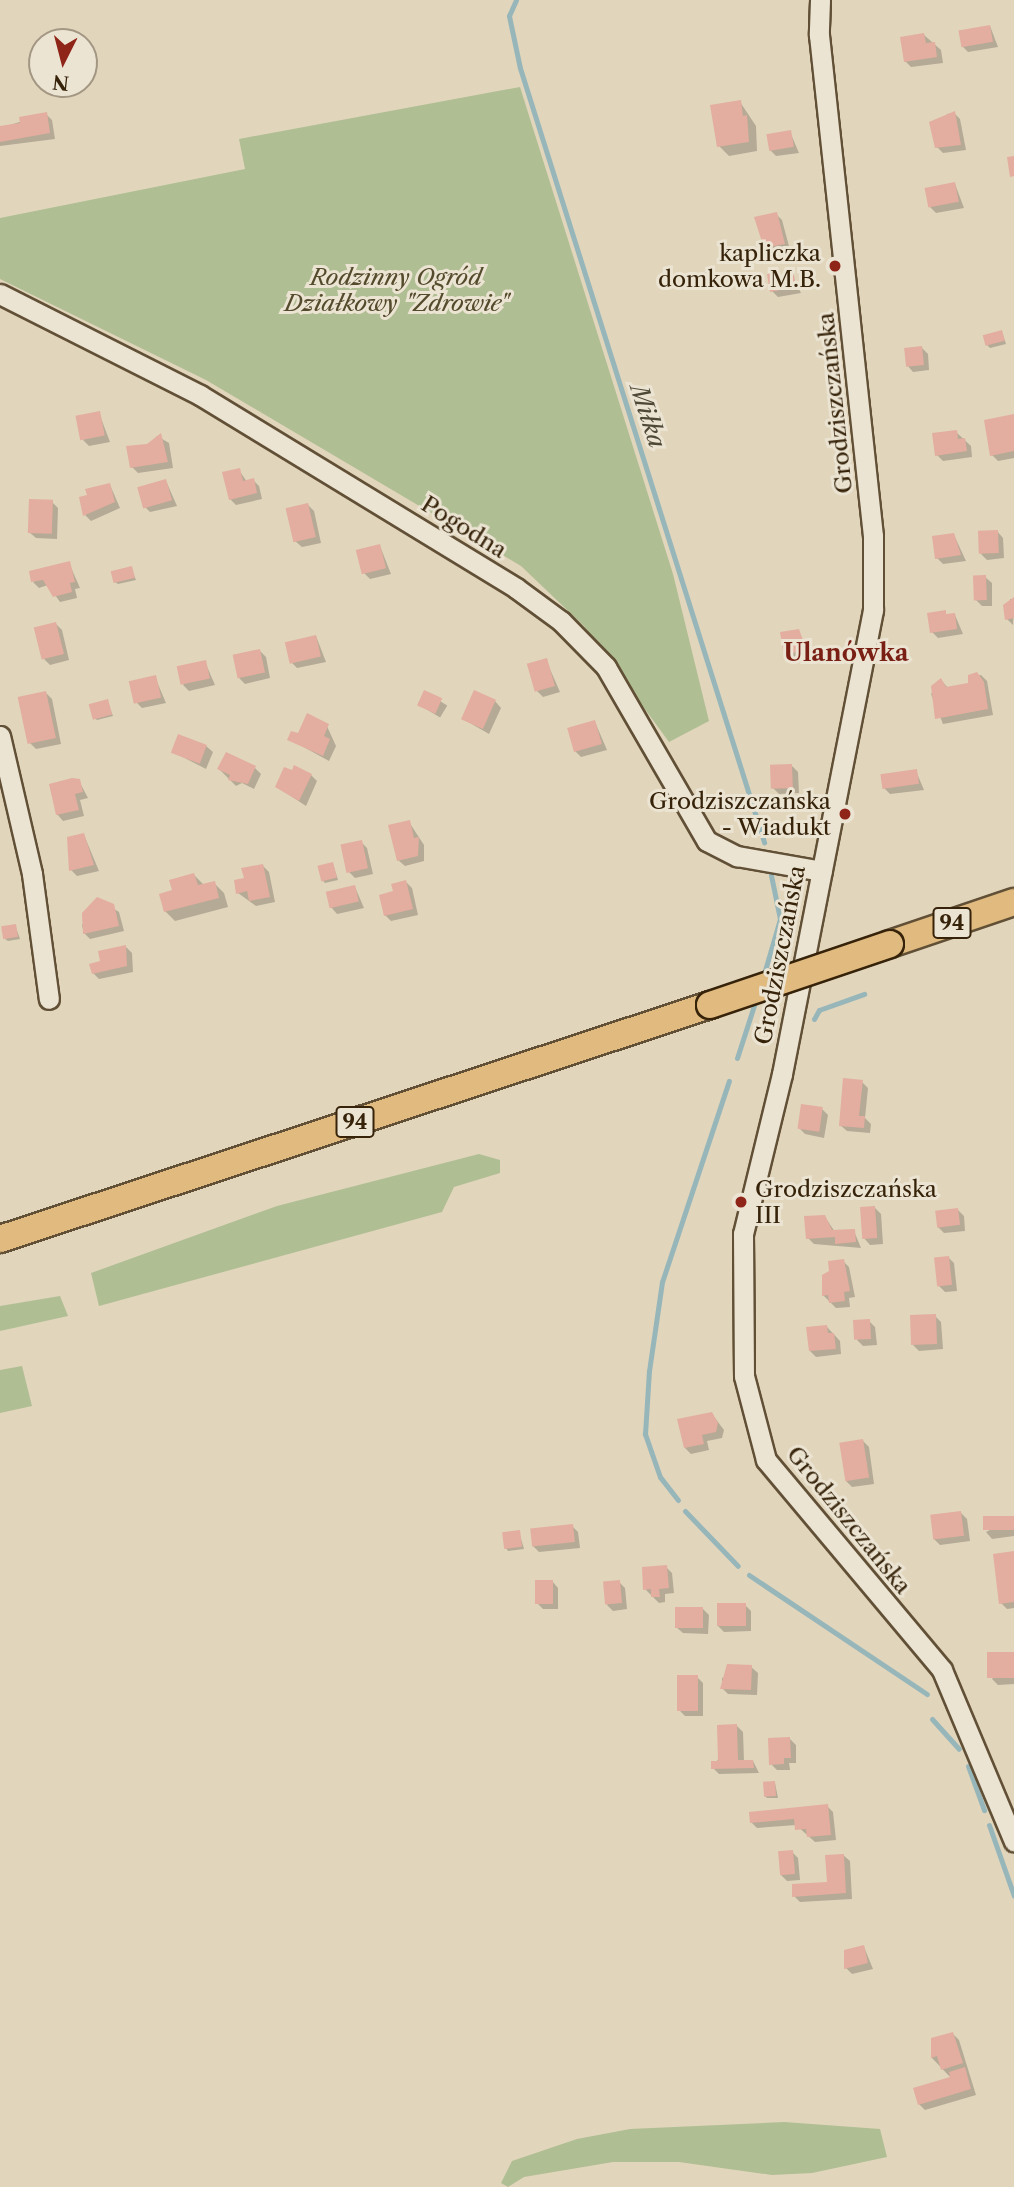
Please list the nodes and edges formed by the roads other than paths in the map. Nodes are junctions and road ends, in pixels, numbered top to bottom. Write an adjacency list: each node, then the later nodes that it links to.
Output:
1 (820, 0): 4 (street, Grodziszczańska)
2 (0, 293): 4 (street, Pogodna)
3 (0, 736): 6 (street)
4 (822, 871): 8 (street, Grodziszczańska)
5 (1014, 902): 7 (main road, 94, bridge)
6 (49, 999)
7 (0, 1239)
8 (1014, 1841)

